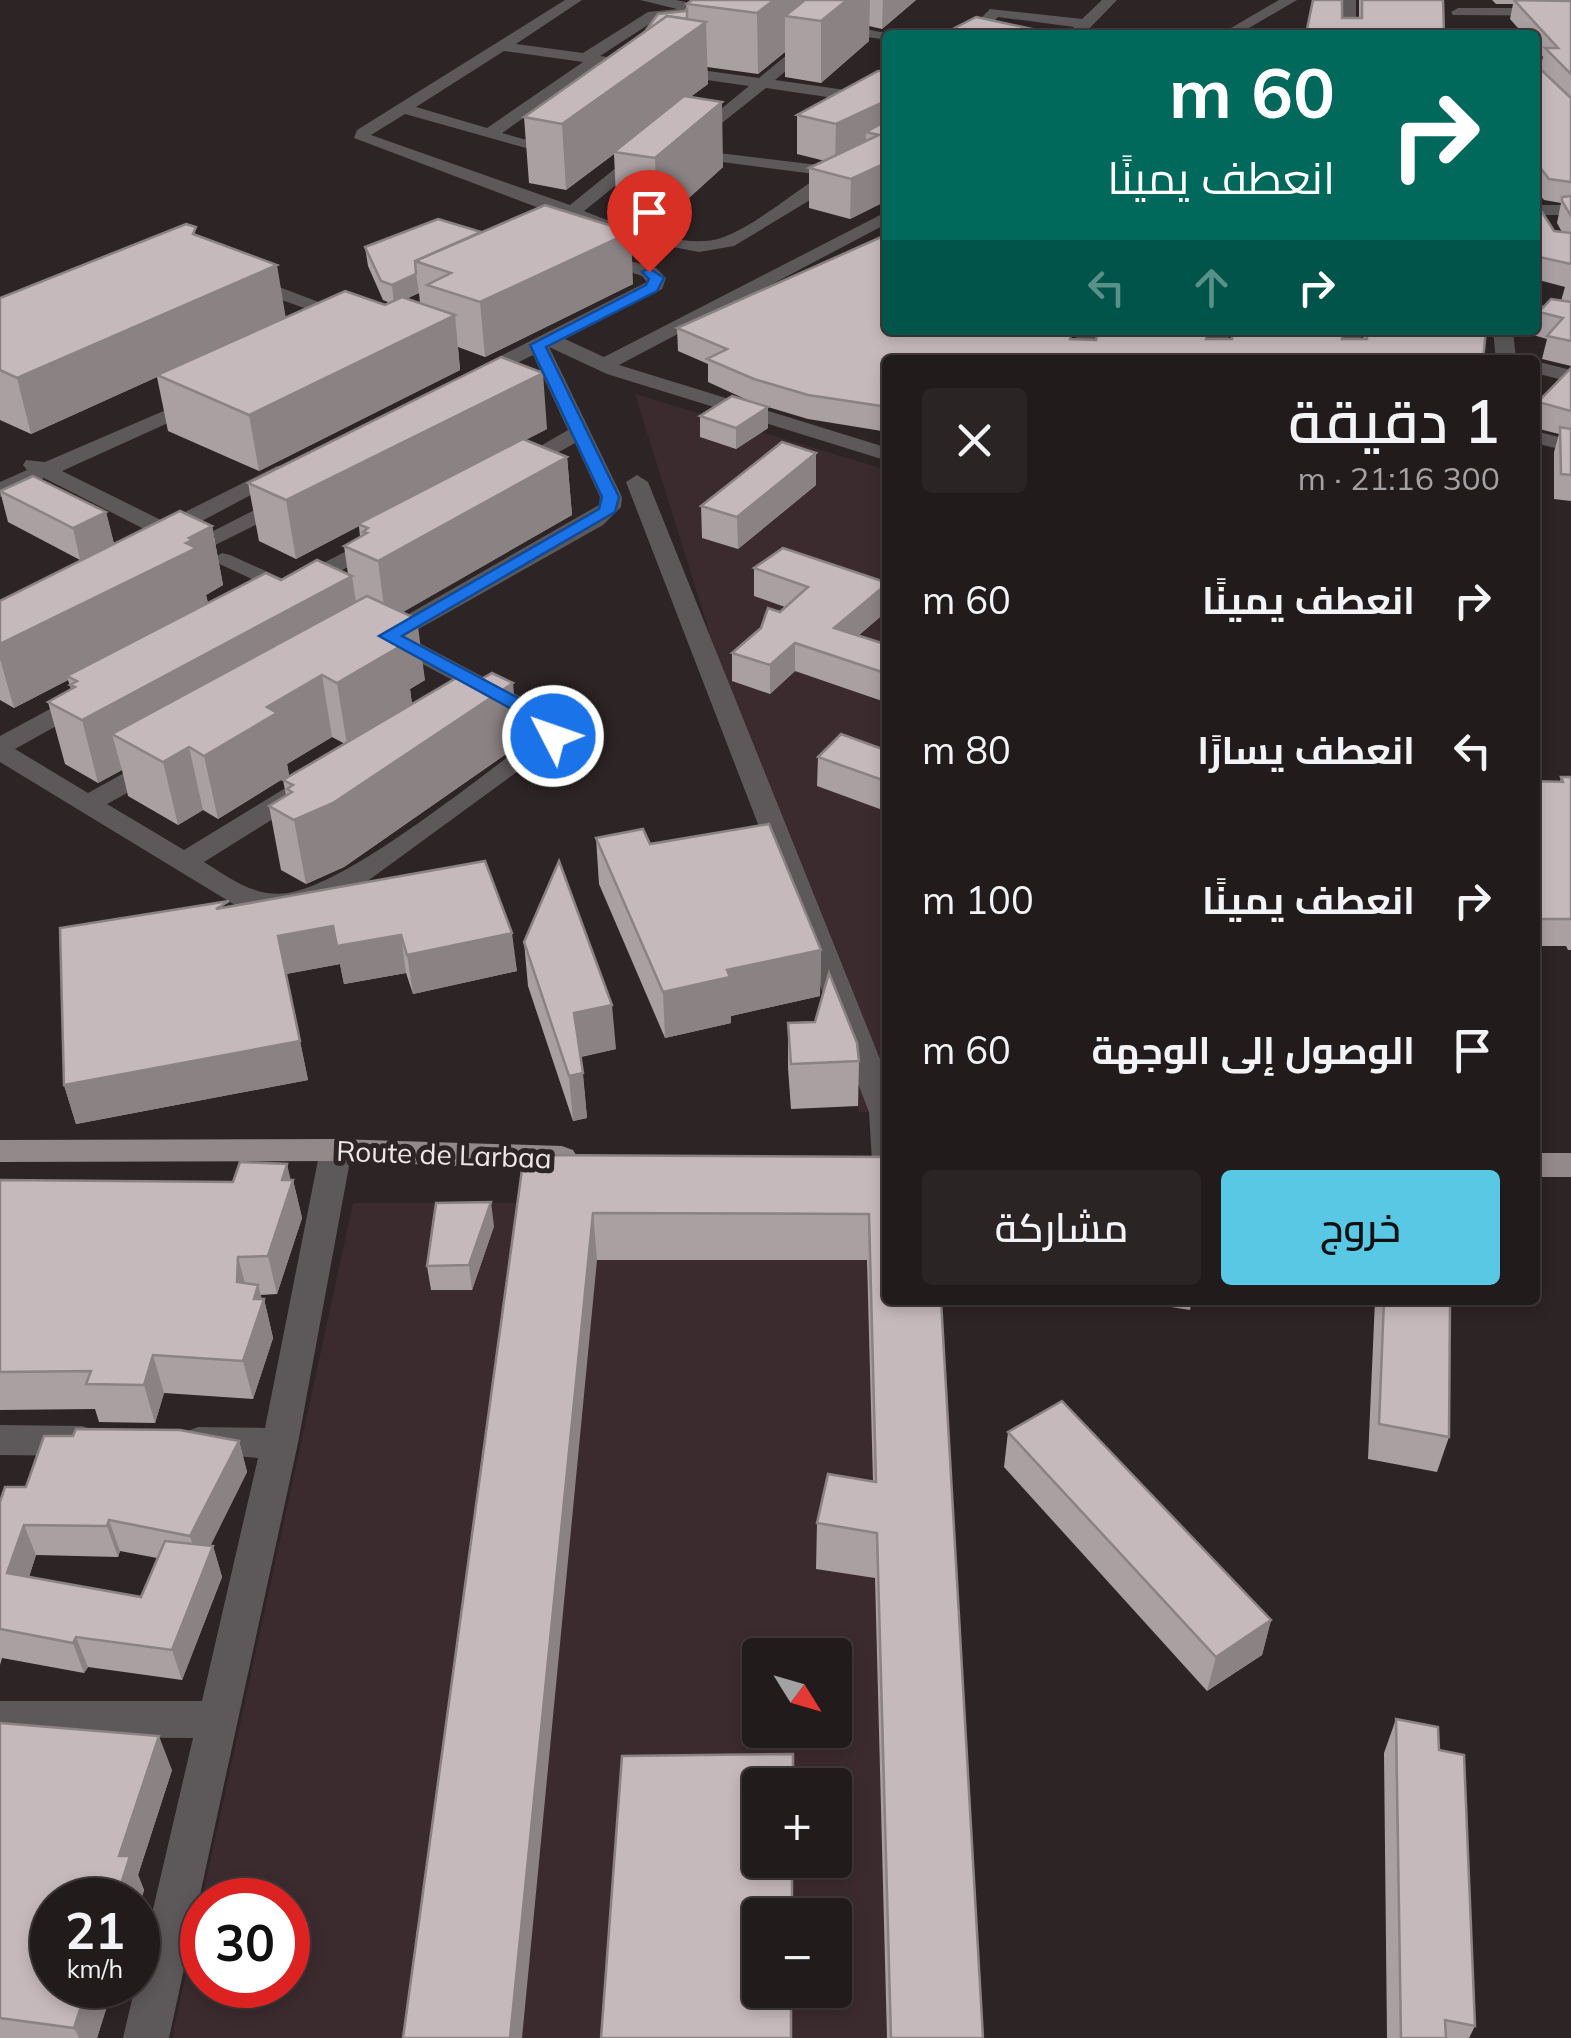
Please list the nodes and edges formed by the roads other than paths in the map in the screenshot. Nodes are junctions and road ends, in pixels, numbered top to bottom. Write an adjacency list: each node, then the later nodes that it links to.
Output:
1 (575, 0): 18 (street)
2 (647, 0): 20 (street)
3 (838, 0): 10 (street)
4 (862, 0): 11 (street)
5 (1110, 0): 14 (street)
6 (1290, 0): 12 (street)
7 (1348, 0): 15 (street)
8 (1468, 7): 9 (street); 16 (street)
9 (1571, 12)
10 (808, 24): 11 (street); 22 (street)
11 (829, 27): 17 (street); 23 (street)
12 (1250, 29)
13 (976, 30): 14 (street)
14 (1080, 30)
15 (1349, 30)
16 (1496, 30)
17 (882, 35)
18 (500, 46): 20 (street); 27 (street)
19 (684, 49): 21 (street)
20 (592, 59): 21 (street); 30 (street)
21 (637, 65): 22 (street); 24 (street)
22 (738, 80): 23 (street); 25 (street)
23 (762, 83): 26 (street); 35 (street)
24 (637, 90)
25 (723, 92)
26 (875, 99): 28 (street)
27 (403, 108): 30 (street); 39 (street)
28 (842, 117)
29 (540, 133): 32 (street)
30 (488, 134): 32 (street)
31 (663, 140): 42 (street)
32 (524, 144): 36 (street)
33 (794, 144): 35 (street)
34 (882, 149): 37 (street)
35 (763, 163): 37 (street)
36 (537, 164)
37 (838, 172): 43 (street)
38 (522, 176): 39 (street)
39 (506, 187): 42 (street)
40 (1540, 210): 41 (street)
41 (1571, 210)
42 (572, 212): 43 (street)
43 (603, 217): 53 (street)
44 (1540, 217): 46 (street)
45 (882, 219): 55 (street)
46 (1550, 234)
47 (216, 271): 49 (street)
48 (1540, 310): 50 (street)
49 (346, 316): 51 (street); 52 (street)
50 (1571, 318)
51 (310, 332)
52 (334, 342)
53 (544, 342): 55 (street); 57 (street); 62 (street)
54 (455, 356): 57 (street)
55 (604, 366): 65 (street)
56 (1540, 368): 58 (street)
57 (490, 369): 60 (street)
58 (1571, 376)
59 (204, 381): 67 (street)
60 (455, 386)
61 (226, 390): 67 (street)
62 (578, 433): 69 (street); 83 (street)
63 (1540, 438): 64 (street)
64 (1571, 446)
65 (882, 453)
66 (302, 462): 74 (street)
67 (36, 465): 68 (street); 71 (street); 74 (street)
68 (0, 473)
69 (493, 479)
70 (636, 482): 93 (street)
71 (0, 490)
72 (301, 494): 75 (street)
73 (408, 525): 79 (street)
74 (166, 530): 75 (street); 76 (street)
75 (195, 546): 78 (street)
76 (132, 547)
77 (222, 560): 79 (street)
78 (160, 564)
79 (289, 590): 80 (street); 81 (street)
80 (322, 605)
81 (255, 608)
82 (355, 621): 83 (street)
83 (388, 636): 84 (street); 85 (street)
84 (355, 655)
85 (476, 683): 87 (street); 92 (street)
86 (102, 691): 89 (street)
87 (444, 703)
88 (188, 748): 91 (street)
89 (2, 753): 91 (street)
90 (330, 772): 92 (street)
91 (88, 804): 92 (street)
92 (184, 862)
93 (882, 1104)
94 (336, 1150): 95 (main road, Route de Larbaa); 96 (main road, Route de Larbaa); 104 (street)
95 (0, 1152)
96 (592, 1159)
97 (1540, 1165): 98 (main road)
98 (1571, 1165)
99 (848, 1168): 100 (main road)
100 (882, 1170)
101 (0, 1440): 102 (street)
102 (120, 1441)
103 (160, 1442): 104 (street)
104 (280, 1443): 106 (street)
105 (0, 1719): 106 (street)
106 (218, 1720): 107 (street)
107 (146, 2038)

